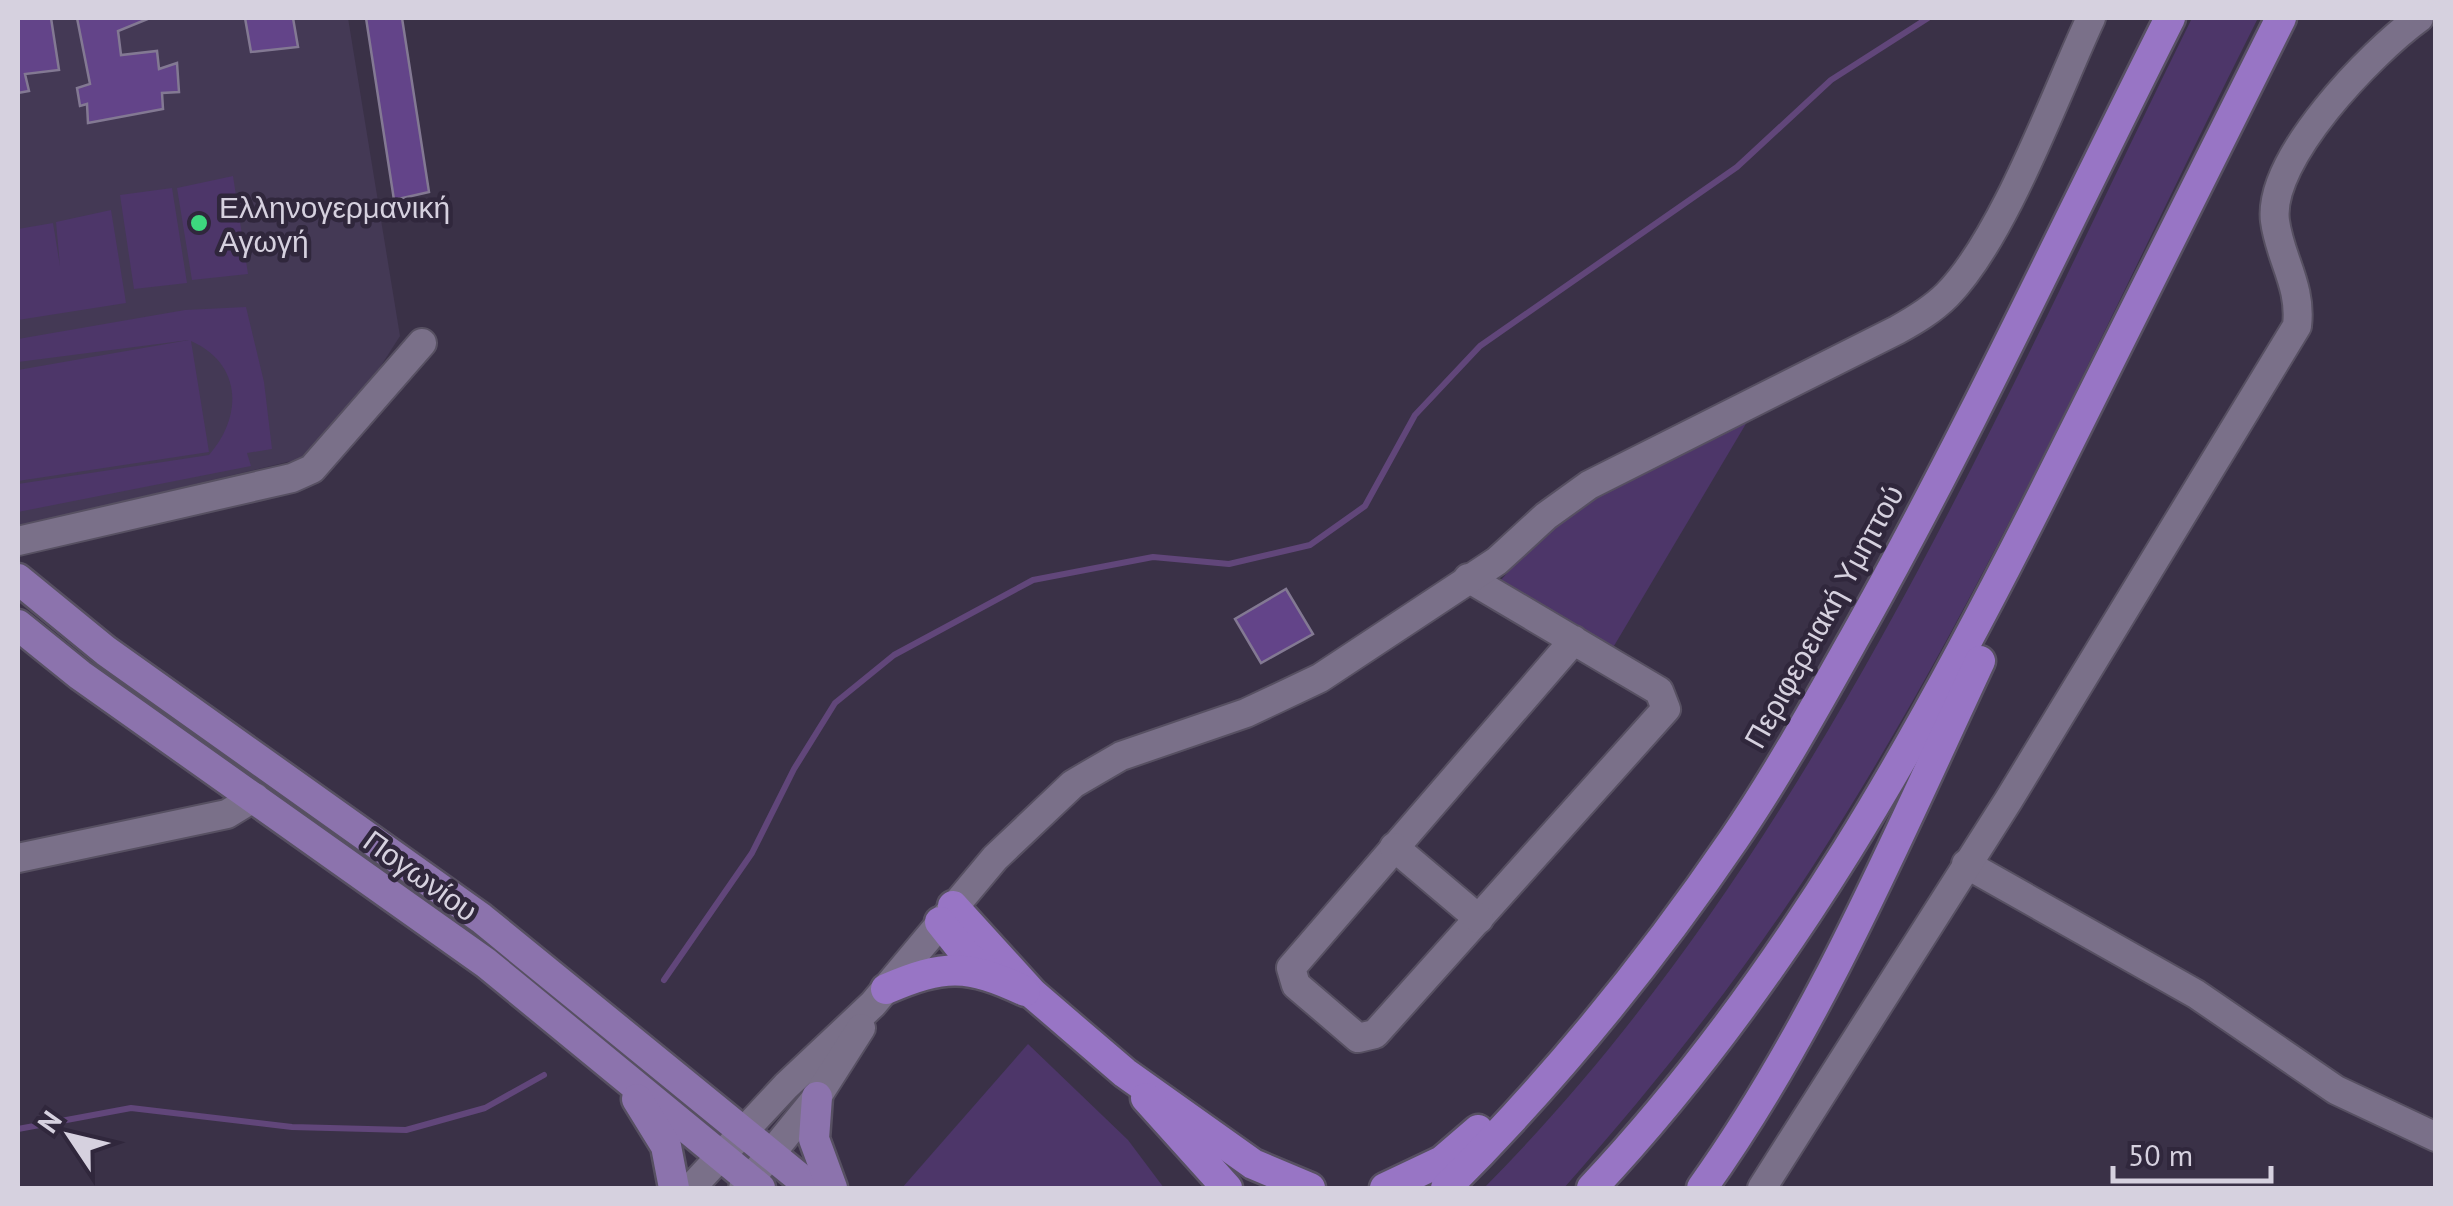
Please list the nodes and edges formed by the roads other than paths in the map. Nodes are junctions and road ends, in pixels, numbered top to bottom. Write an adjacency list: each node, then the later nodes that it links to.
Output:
1 (2091, 18): 8 (street)
2 (2170, 18): 21 (highway, Περιφερειακή Υμηττού)
3 (2282, 18): 6 (highway)
4 (2420, 18): 15 (street)
5 (422, 343): 7 (street)
6 (2067, 447): 38 (highway); 39 (highway)
7 (18, 541)
8 (1468, 578): 11 (street); 16 (street)
9 (18, 579): 25 (main road, Πογωνίου)
10 (18, 625): 12 (main road, Πογωνίου)
11 (1574, 640): 13 (street); 17 (street)
12 (255, 797): 14 (street); 22 (main road, Πογωνίου)
13 (1394, 848): 17 (street); 17 (street)
14 (18, 858)
15 (1966, 864): 26 (street); 40 (street)
16 (946, 914): 18 (highway); 19 (highway); 20 (street)
17 (1479, 918)
18 (1001, 980): 19 (highway); 20 (highway)
19 (1033, 994): 23 (highway)
20 (879, 996): 24 (street); 25 (street)
21 (1571, 1055): 36 (highway); 37 (highway, Περιφερειακή Υμηττού)
22 (608, 1062): 28 (main road, Πογωνίου); 30 (main road)
23 (1125, 1074): 34 (highway); 35 (highway)
24 (817, 1097): 27 (street); 33 (main road)
25 (744, 1130): 27 (main road, Πογωνίου); 28 (street)
26 (2436, 1136)
27 (772, 1156): 29 (street); 32 (main road, Πογωνίου)
28 (721, 1157): 29 (main road, Πογωνίου); 31 (street)
29 (751, 1186)
30 (674, 1188)
31 (691, 1188)
32 (812, 1188)
33 (832, 1188)
34 (1228, 1188)
35 (1310, 1188)
36 (1384, 1188)
37 (1446, 1188)
38 (1592, 1188)
39 (1702, 1188)
40 (1762, 1188)

